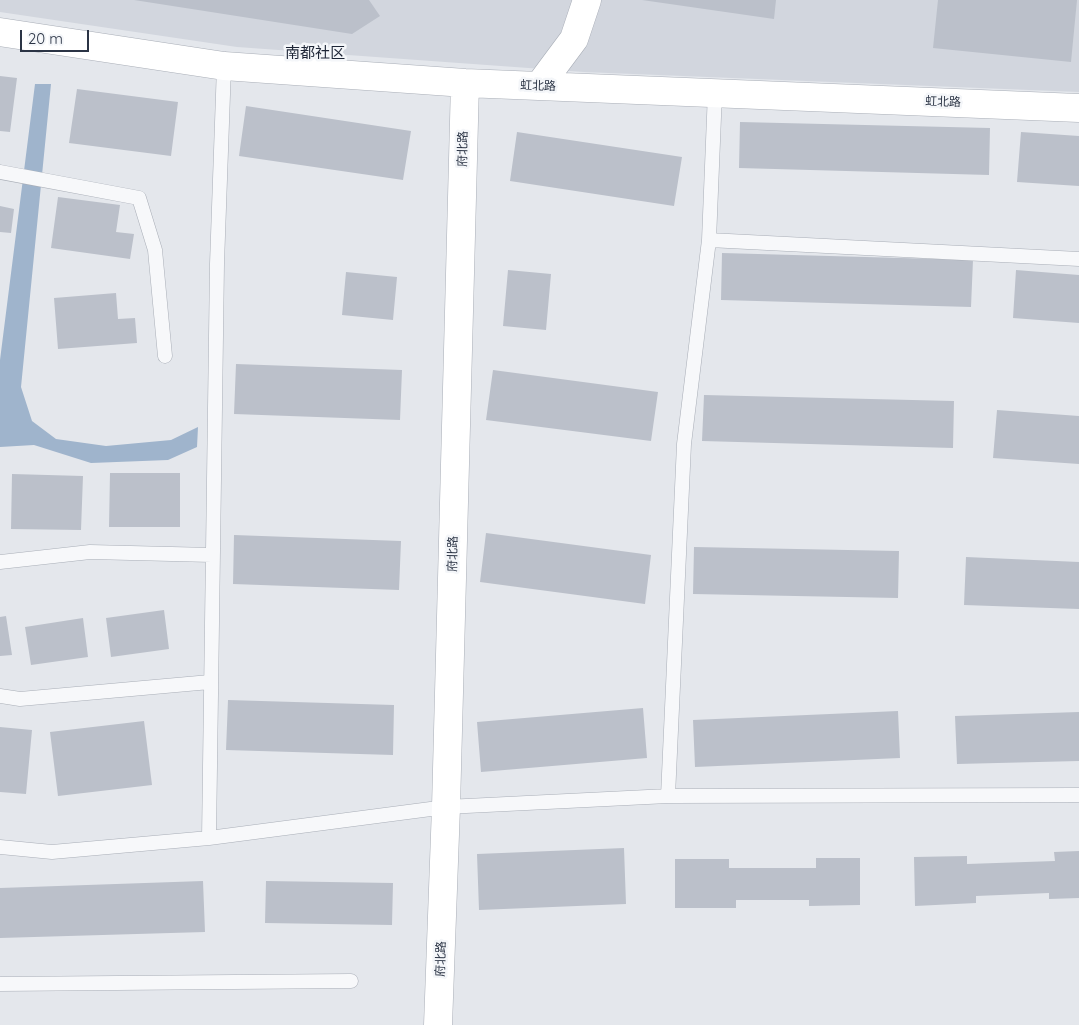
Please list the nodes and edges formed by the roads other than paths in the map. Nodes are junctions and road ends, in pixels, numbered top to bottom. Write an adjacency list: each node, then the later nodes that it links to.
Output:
1 (587, 0): 5 (street)
2 (0, 32): 3 (street, 虹北路)
3 (224, 66): 4 (street, 虹北路); 12 (lane)
4 (465, 83): 5 (street, 虹北路); 18 (street, 府北路)
5 (539, 86): 6 (street, 虹北路)
6 (715, 92): 7 (street, 虹北路); 9 (lane)
7 (1079, 108)
8 (6, 173): 11 (lane)
9 (709, 240): 10 (lane); 17 (lane)
10 (1079, 259)
11 (164, 356)
12 (212, 555): 13 (lane); 14 (lane)
13 (0, 562)
14 (210, 682): 15 (lane); 19 (lane)
15 (0, 696)
16 (1079, 795): 17 (lane)
17 (668, 796): 18 (lane)
18 (446, 807): 19 (lane); 23 (street, 府北路)
19 (209, 838): 20 (lane)
20 (0, 847)
21 (351, 980): 22 (lane)
22 (0, 984)
23 (438, 1025)

